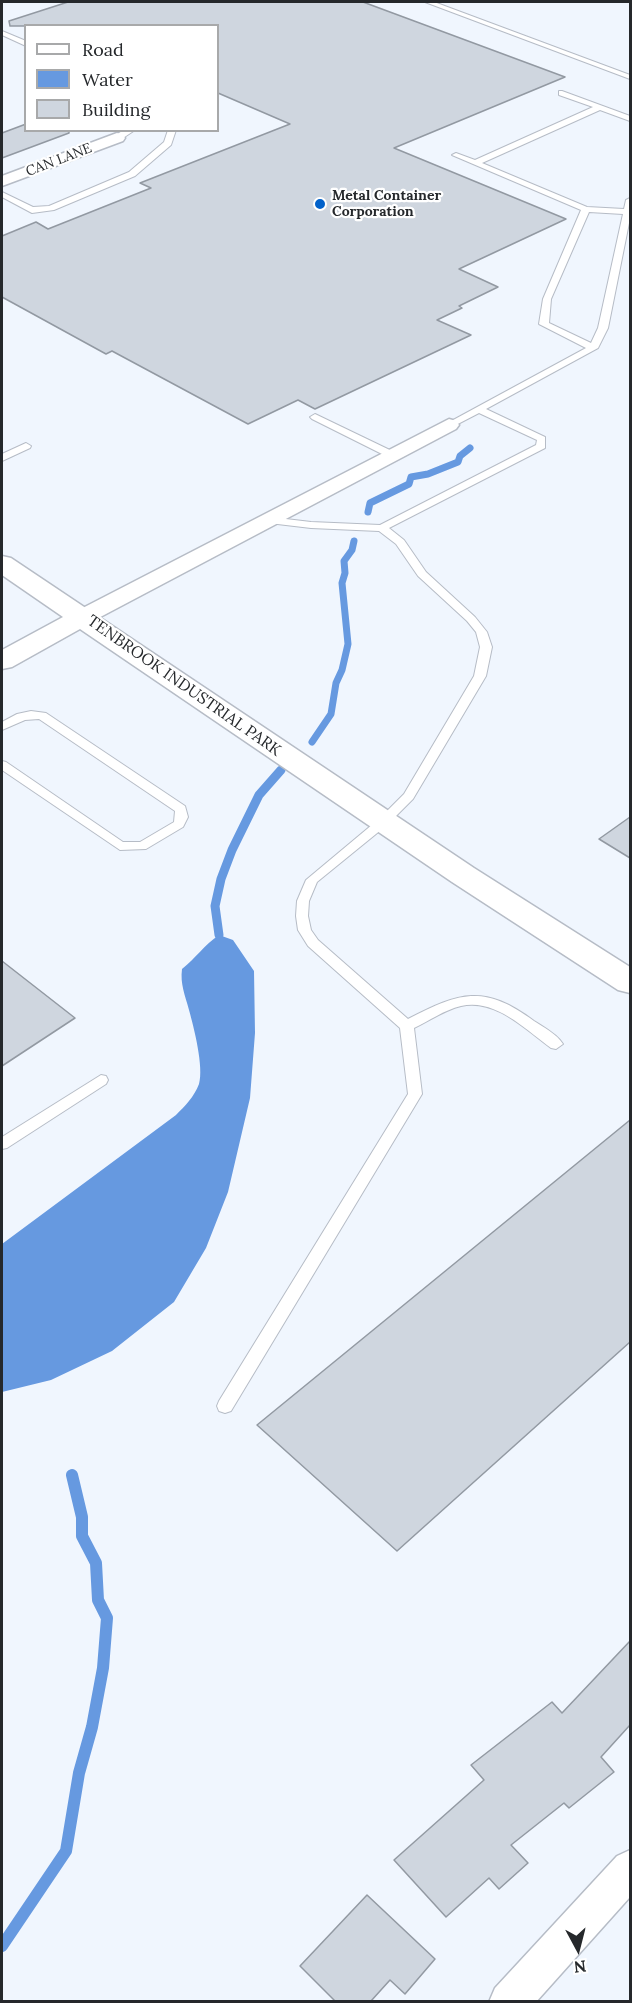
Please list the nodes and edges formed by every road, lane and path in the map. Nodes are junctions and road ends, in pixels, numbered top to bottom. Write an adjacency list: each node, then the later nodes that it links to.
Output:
1 (429, 2): 4 (lane)
2 (2, 33): 3 (lane)
3 (24, 43)
4 (630, 77)
5 (562, 93): 6 (lane)
6 (600, 107): 7 (lane); 11 (lane)
7 (630, 118)
8 (171, 132): 13 (lane)
9 (124, 134): 12 (street, CAN LANE)
10 (456, 155): 11 (lane)
11 (475, 163): 15 (lane)
12 (2, 181)
13 (2, 194)
14 (630, 200): 16 (lane)
15 (586, 209): 16 (lane); 17 (lane)
16 (628, 212): 17 (lane)
17 (593, 348): 18 (lane)
18 (480, 410): 20 (lane); 25 (lane)
19 (315, 417): 22 (lane)
20 (449, 425): 22 (street, TENBROOK INDUSTRIAL PARK)
21 (26, 446): 23 (lane)
22 (392, 455): 24 (street, TENBROOK INDUSTRIAL PARK)
23 (2, 458)
24 (268, 519): 25 (lane); 27 (street, TENBROOK INDUSTRIAL PARK)
25 (382, 528): 31 (lane)
26 (2, 564): 27 (street)
27 (81, 618): 28 (street); 31 (street, TENBROOK INDUSTRIAL PARK)
28 (2, 661)
29 (2, 727): 30 (lane)
30 (2, 765)
31 (383, 822): 32 (street, TENBROOK INDUSTRIAL PARK); 33 (lane)
32 (630, 982)
33 (407, 1026): 34 (lane); 37 (lane)
34 (556, 1044)
35 (100, 1080): 36 (lane)
36 (2, 1144)
37 (225, 1406)
38 (630, 1869): 39 (street)
39 (509, 2001)

